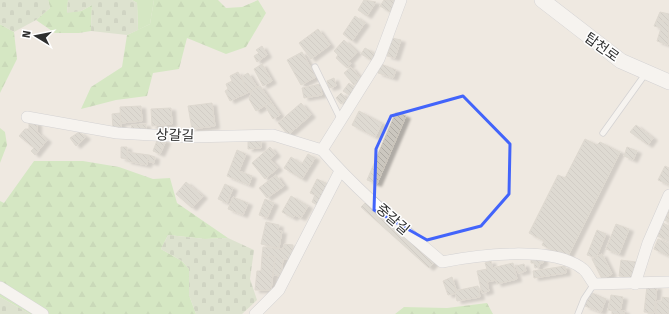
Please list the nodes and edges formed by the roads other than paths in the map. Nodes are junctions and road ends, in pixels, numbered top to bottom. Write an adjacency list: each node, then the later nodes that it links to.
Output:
1 (401, 0): 7 (street)
2 (542, 0): 4 (main road, 탑천로)
3 (315, 67): 7 (lane)
4 (646, 73): 5 (main road, 탑천로); 8 (lane)
5 (669, 82)
6 (27, 117): 9 (street, 상갈길)
7 (340, 118): 9 (street)
8 (603, 133)
9 (322, 150): 10 (street, 중갈길)
10 (340, 171): 13 (street, 중갈길); 17 (street)
11 (669, 195): 14 (street)
12 (669, 282): 14 (street)
13 (594, 284): 14 (street); 18 (lane)
14 (635, 284)
15 (0, 287): 16 (street)
16 (42, 314)
17 (255, 314)
18 (578, 314)

